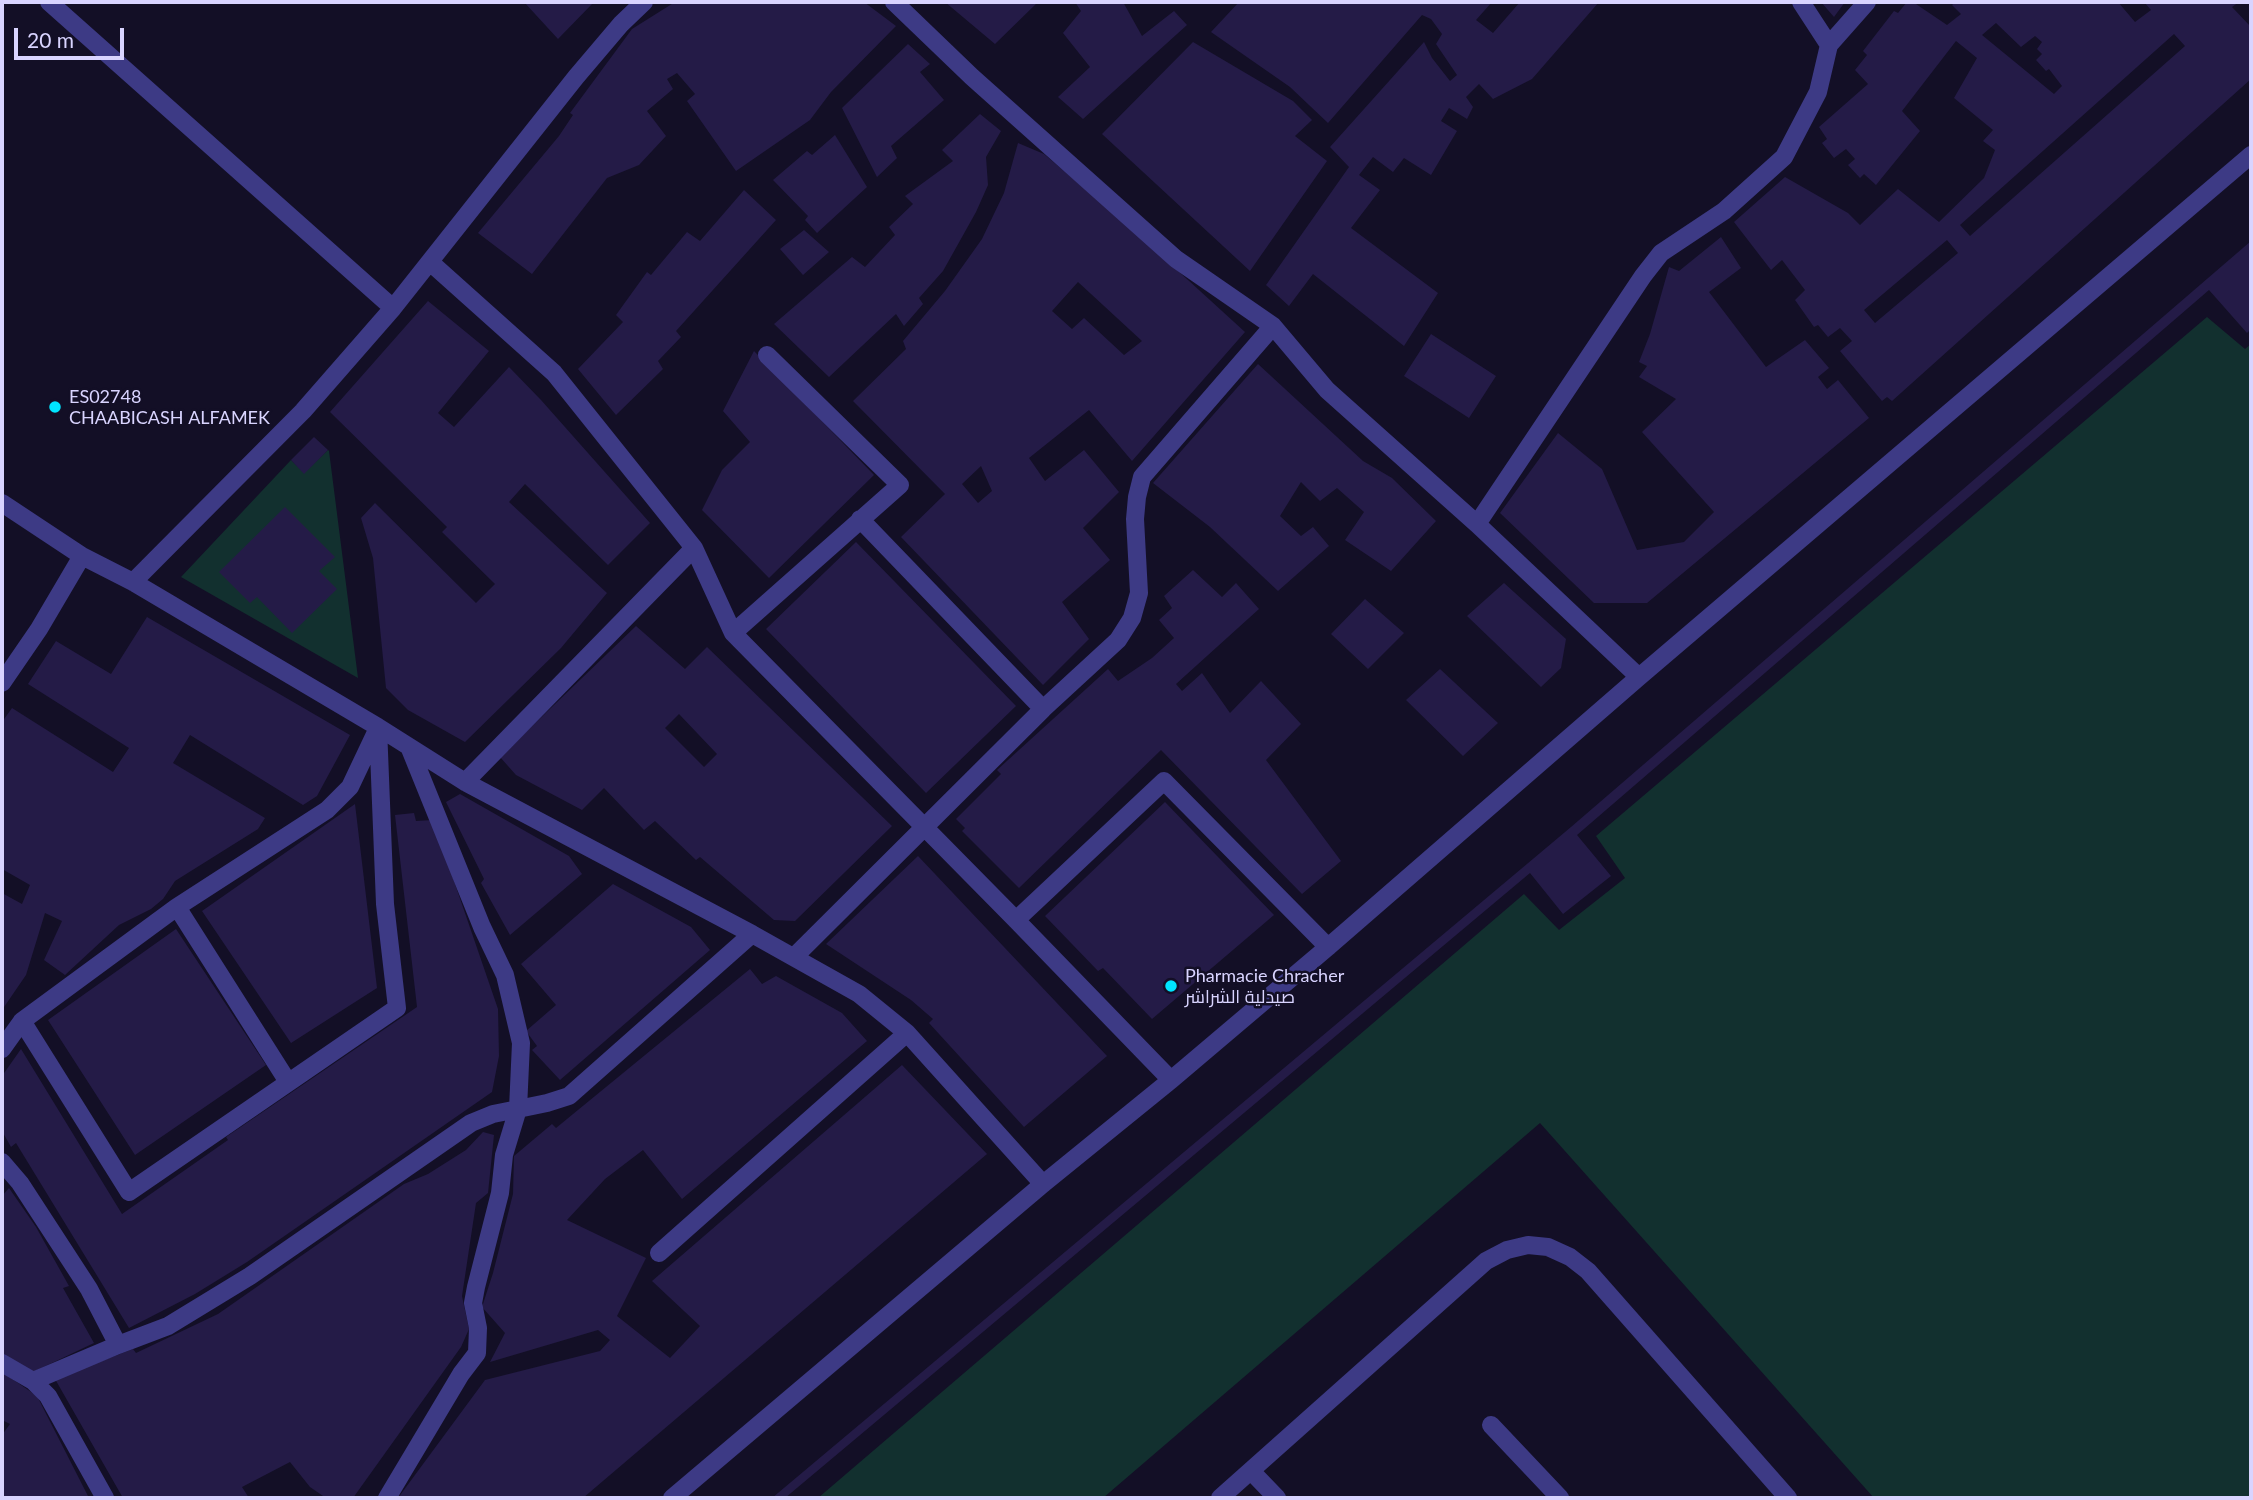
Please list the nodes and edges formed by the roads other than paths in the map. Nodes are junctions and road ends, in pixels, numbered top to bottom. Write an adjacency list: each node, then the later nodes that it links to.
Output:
1 (49, 2): 9 (street)
2 (645, 2): 8 (street)
3 (894, 2): 10 (street)
4 (1801, 2): 6 (street)
5 (1867, 2): 6 (street)
6 (1829, 45): 14 (street)
7 (2251, 155): 19 (street)
8 (430, 262): 9 (street); 15 (street)
9 (393, 307): 17 (street)
10 (1273, 327): 14 (street); 21 (street)
11 (767, 355): 13 (street)
12 (2, 503): 16 (street)
13 (860, 519): 18 (street); 21 (street)
14 (1477, 523): 19 (street)
15 (694, 548): 18 (street); 24 (street)
16 (82, 556): 17 (street); 20 (street)
17 (133, 582): 22 (street)
18 (733, 634): 25 (street)
19 (1639, 677): 29 (street)
20 (2, 684)
21 (1043, 709): 25 (street)
22 (379, 727): 23 (street); 26 (street); 35 (street)
23 (410, 749): 24 (street); 36 (street)
24 (465, 782): 28 (street)
25 (925, 828): 27 (street); 30 (street)
26 (177, 907): 31 (street); 35 (street)
27 (1016, 920): 29 (street); 34 (street)
28 (752, 934): 30 (street); 36 (street)
29 (1328, 947): 34 (street)
30 (794, 957): 32 (street)
31 (22, 1021): 33 (street); 35 (street)
32 (907, 1033): 38 (street); 39 (street)
33 (2, 1049)
34 (1171, 1080): 38 (street)
35 (288, 1082)
36 (518, 1109): 40 (street); 46 (street)
37 (2, 1162): 40 (street)
38 (1043, 1184): 47 (street)
39 (659, 1253)
40 (118, 1345): 42 (street)
41 (2, 1363): 42 (street)
42 (33, 1381): 45 (street)
43 (1491, 1426): 50 (street)
44 (1251, 1471): 48 (street); 49 (street); 51 (street)
45 (105, 1498)
46 (387, 1498)
47 (672, 1498)
48 (1220, 1498)
49 (1277, 1498)
50 (1560, 1498)
51 (1788, 1498)

